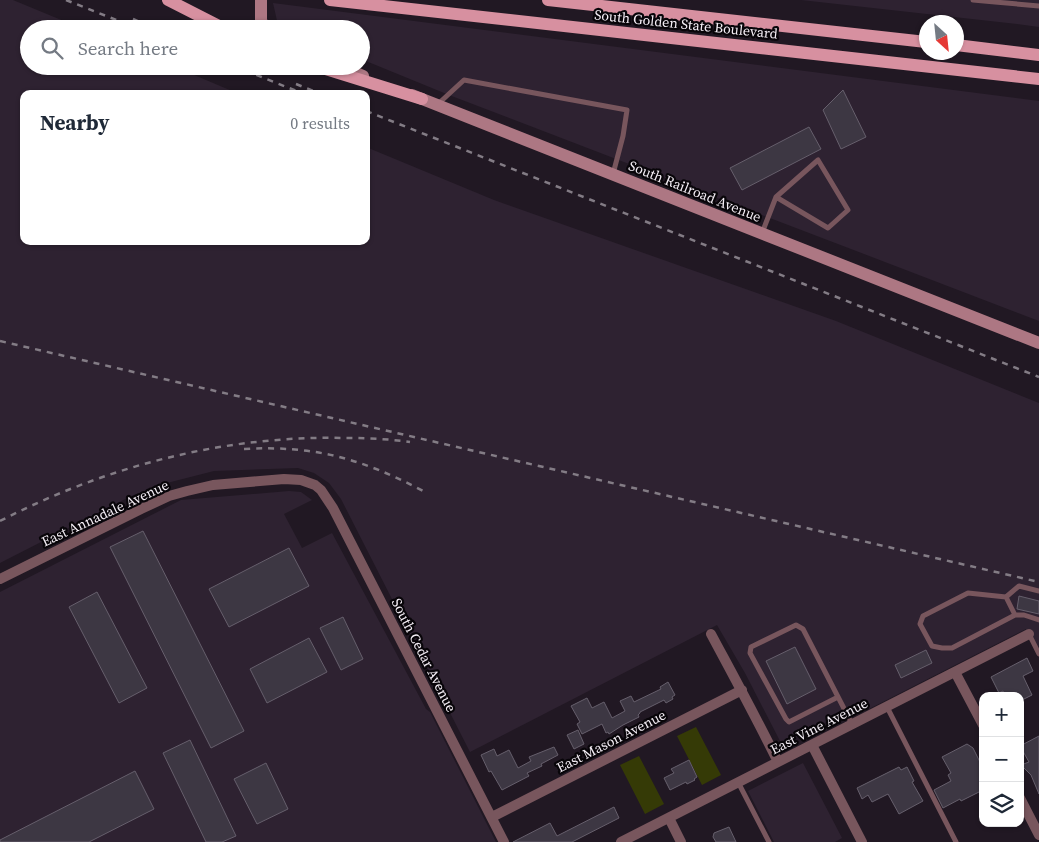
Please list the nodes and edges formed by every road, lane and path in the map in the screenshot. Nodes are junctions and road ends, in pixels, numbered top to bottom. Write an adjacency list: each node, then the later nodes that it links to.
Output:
1 (168, 0): 8 (main road)
2 (261, 0): 9 (street)
3 (330, 0): 15 (main road, South Golden State Boulevard)
4 (548, 0): 10 (main road, South Golden State Boulevard)
5 (973, 0): 6 (lane)
6 (996, 1): 7 (lane)
7 (1039, 6)
8 (207, 20)
9 (261, 20)
10 (919, 41)
11 (964, 46): 12 (main road)
12 (1039, 55)
13 (345, 75): 16 (main road)
14 (362, 75): 16 (street, South Railroad Avenue)
15 (1039, 79)
16 (422, 99): 17 (street, South Railroad Avenue)
17 (437, 105): 18 (street, South Railroad Avenue); 18 (lane)
18 (612, 174): 20 (street, South Railroad Avenue)
19 (776, 197): 19 (lane); 20 (lane)
20 (762, 234): 21 (street, South Railroad Avenue)
21 (1039, 343)
22 (315, 485): 23 (street, East Annadale Avenue); 41 (street, South Cedar Avenue)
23 (0, 579)
24 (1039, 591): 25 (lane)
25 (1006, 597): 26 (lane); 26 (lane)
26 (1015, 615): 27 (lane)
27 (1039, 620)
28 (711, 634): 32 (street)
29 (1029, 634): 30 (lane); 31 (street, East Vine Avenue)
30 (1039, 654)
31 (955, 672): 34 (street, East Vine Avenue); 35 (street)
32 (742, 690): 38 (street); 41 (street, East Mason Avenue)
33 (838, 697): 33 (lane); 36 (lane)
34 (887, 706): 36 (street, East Vine Avenue); 49 (lane)
35 (979, 717)
36 (852, 724): 37 (street, East Vine Avenue)
37 (812, 745): 38 (street, East Vine Avenue); 48 (street)
38 (778, 762): 39 (street, East Vine Avenue)
39 (738, 782): 42 (street, East Vine Avenue); 47 (lane)
40 (1024, 806): 43 (street)
41 (492, 818): 44 (street, South Cedar Avenue)
42 (669, 818): 45 (street, East Vine Avenue); 46 (street)
43 (1039, 835)
44 (504, 842)
45 (621, 842)
46 (682, 842)
47 (769, 842)
48 (862, 842)
49 (956, 842)

